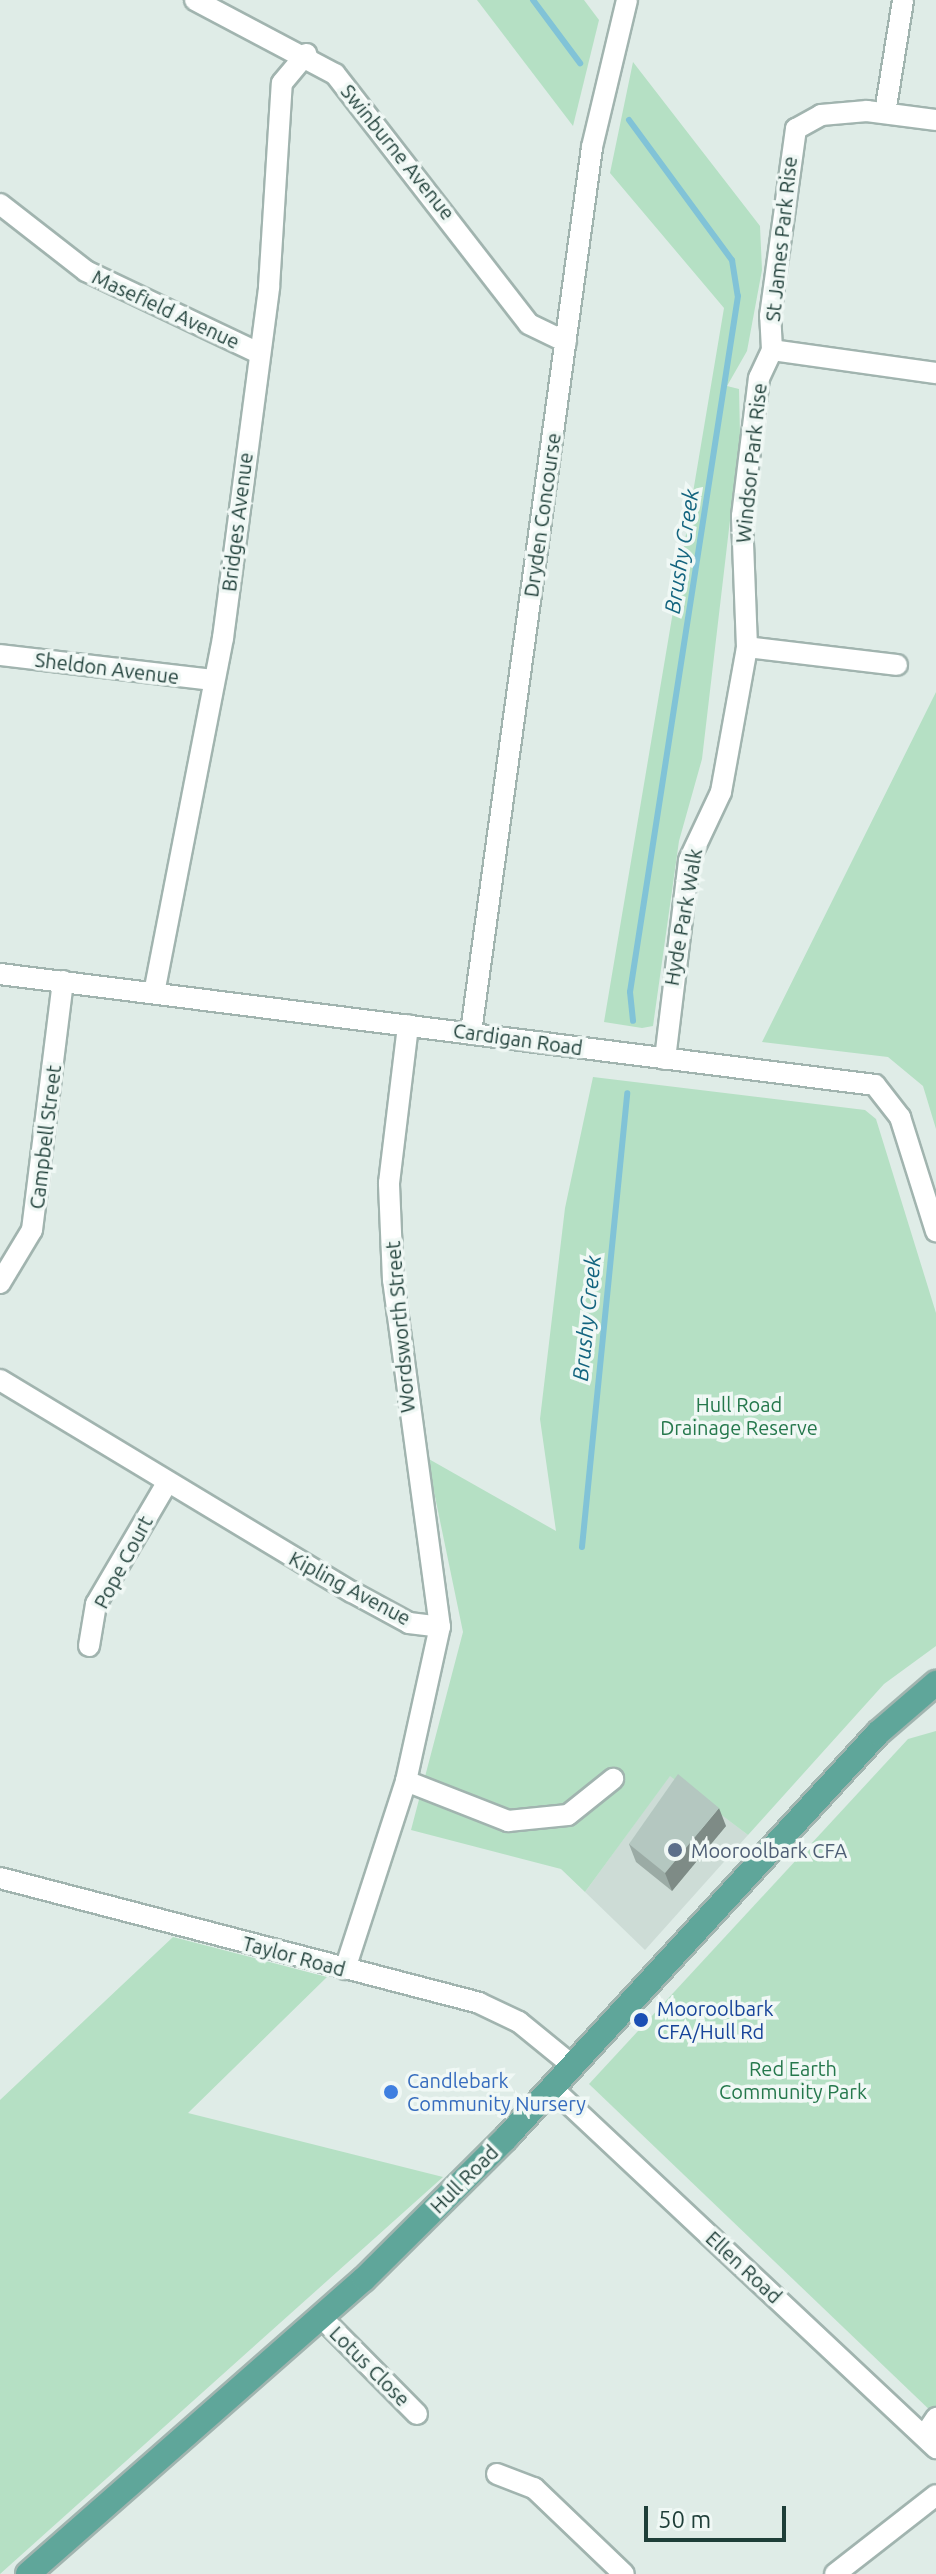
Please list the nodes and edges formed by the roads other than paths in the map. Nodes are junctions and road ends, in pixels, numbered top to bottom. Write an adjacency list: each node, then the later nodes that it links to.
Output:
1 (195, 0): 4 (street, Swinburne Avenue)
2 (627, 0): 8 (street, Dryden Concourse)
3 (903, 0): 5 (street)
4 (306, 54): 8 (street, Swinburne Avenue); 10 (street, Bridges Avenue)
5 (885, 113): 6 (street, St James Park Rise); 9 (street, St James Park Rise)
6 (936, 120)
7 (0, 204): 10 (street, Masefield Avenue)
8 (566, 342): 20 (street, Dryden Concourse)
9 (772, 350): 11 (street); 12 (street, Windsor Park Rise)
10 (259, 353): 15 (street, Bridges Avenue)
11 (936, 373)
12 (747, 647): 14 (street); 21 (street, Hyde Park Walk)
13 (0, 655): 15 (street, Sheldon Avenue)
14 (897, 665)
15 (214, 680): 18 (street, Bridges Avenue)
16 (0, 974): 17 (street, Cardigan Road)
17 (63, 981): 18 (street, Cardigan Road); 23 (street, Campbell Street)
18 (154, 993): 19 (street, Cardigan Road)
19 (408, 1025): 20 (street, Cardigan Road); 26 (street, Wordsworth Street)
20 (471, 1032): 21 (street, Cardigan Road)
21 (665, 1059): 22 (street, Cardigan Road)
22 (936, 1231)
23 (0, 1283)
24 (0, 1380): 25 (street, Kipling Avenue)
25 (167, 1483): 26 (street, Kipling Avenue); 27 (street, Pope Court)
26 (440, 1627): 30 (street)
27 (89, 1646)
28 (936, 1683): 33 (main road, Hull Road)
29 (613, 1779): 30 (street)
30 (406, 1781): 32 (street)
31 (0, 1878): 32 (street, Taylor Road)
32 (345, 1969): 33 (street, Taylor Road)
33 (572, 2065): 34 (main road, Hull Road)
34 (551, 2087): 35 (main road, Hull Road); 38 (street, Ellen Road)
35 (322, 2318): 36 (street, Lotus Close); 41 (main road, Hull Road)
36 (417, 2414)
37 (936, 2418): 38 (street)
38 (930, 2442)
39 (497, 2474): 42 (street)
40 (936, 2495): 43 (street)
41 (28, 2574)
42 (624, 2574)
43 (835, 2574)

